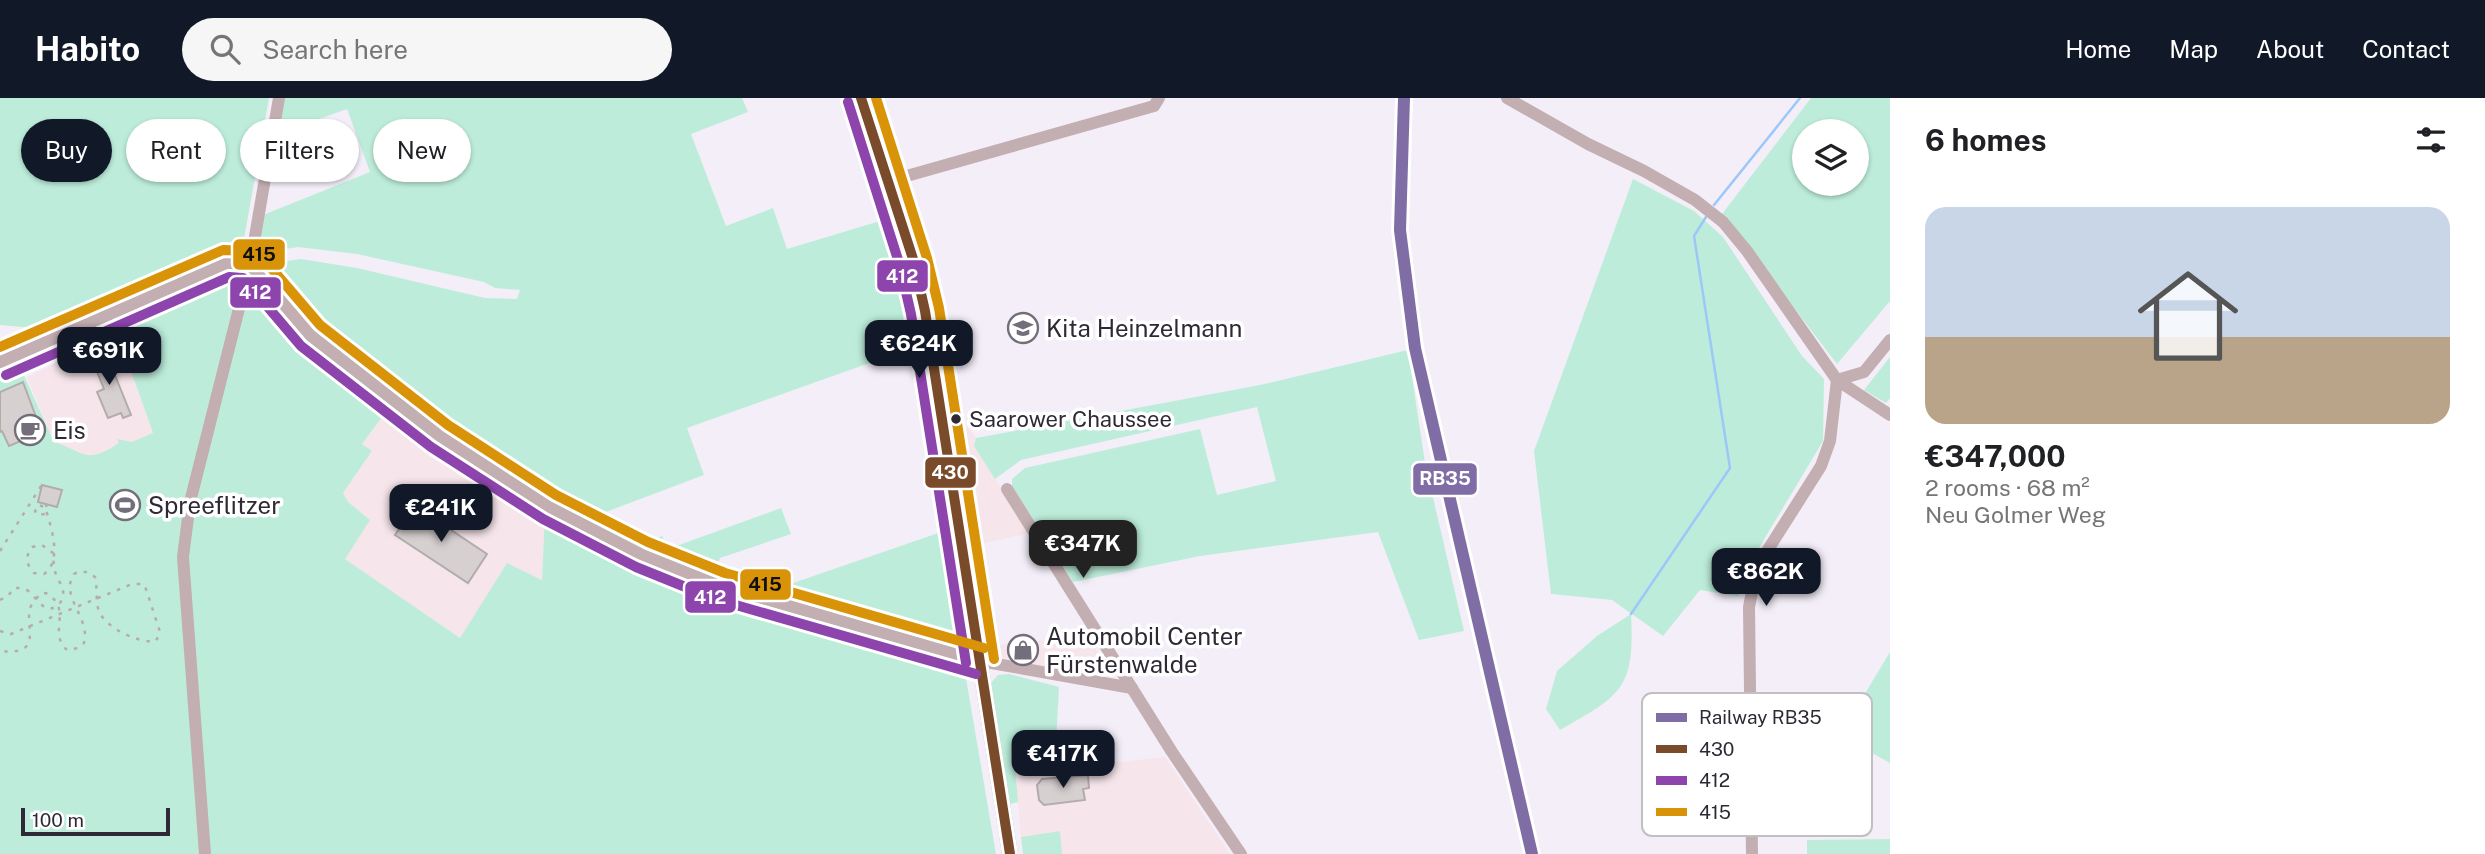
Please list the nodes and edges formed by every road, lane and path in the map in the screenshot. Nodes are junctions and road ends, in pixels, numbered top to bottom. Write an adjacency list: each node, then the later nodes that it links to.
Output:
1 (279, 98): 6 (street)
2 (861, 98): 5 (main road)
3 (1159, 98): 5 (street)
4 (1507, 98): 9 (street)
5 (889, 181): 12 (main road)
6 (250, 265): 8 (street); 12 (street); 16 (street)
7 (1890, 340): 9 (street)
8 (0, 362)
9 (1837, 380): 10 (street); 14 (street)
10 (1890, 415)
11 (1007, 489): 13 (street)
12 (980, 661): 13 (street); 17 (main road)
13 (1132, 688): 18 (street)
14 (1750, 693)
15 (1752, 836): 19 (street)
16 (205, 854)
17 (1010, 854)
18 (1241, 854)
19 (1752, 854)

